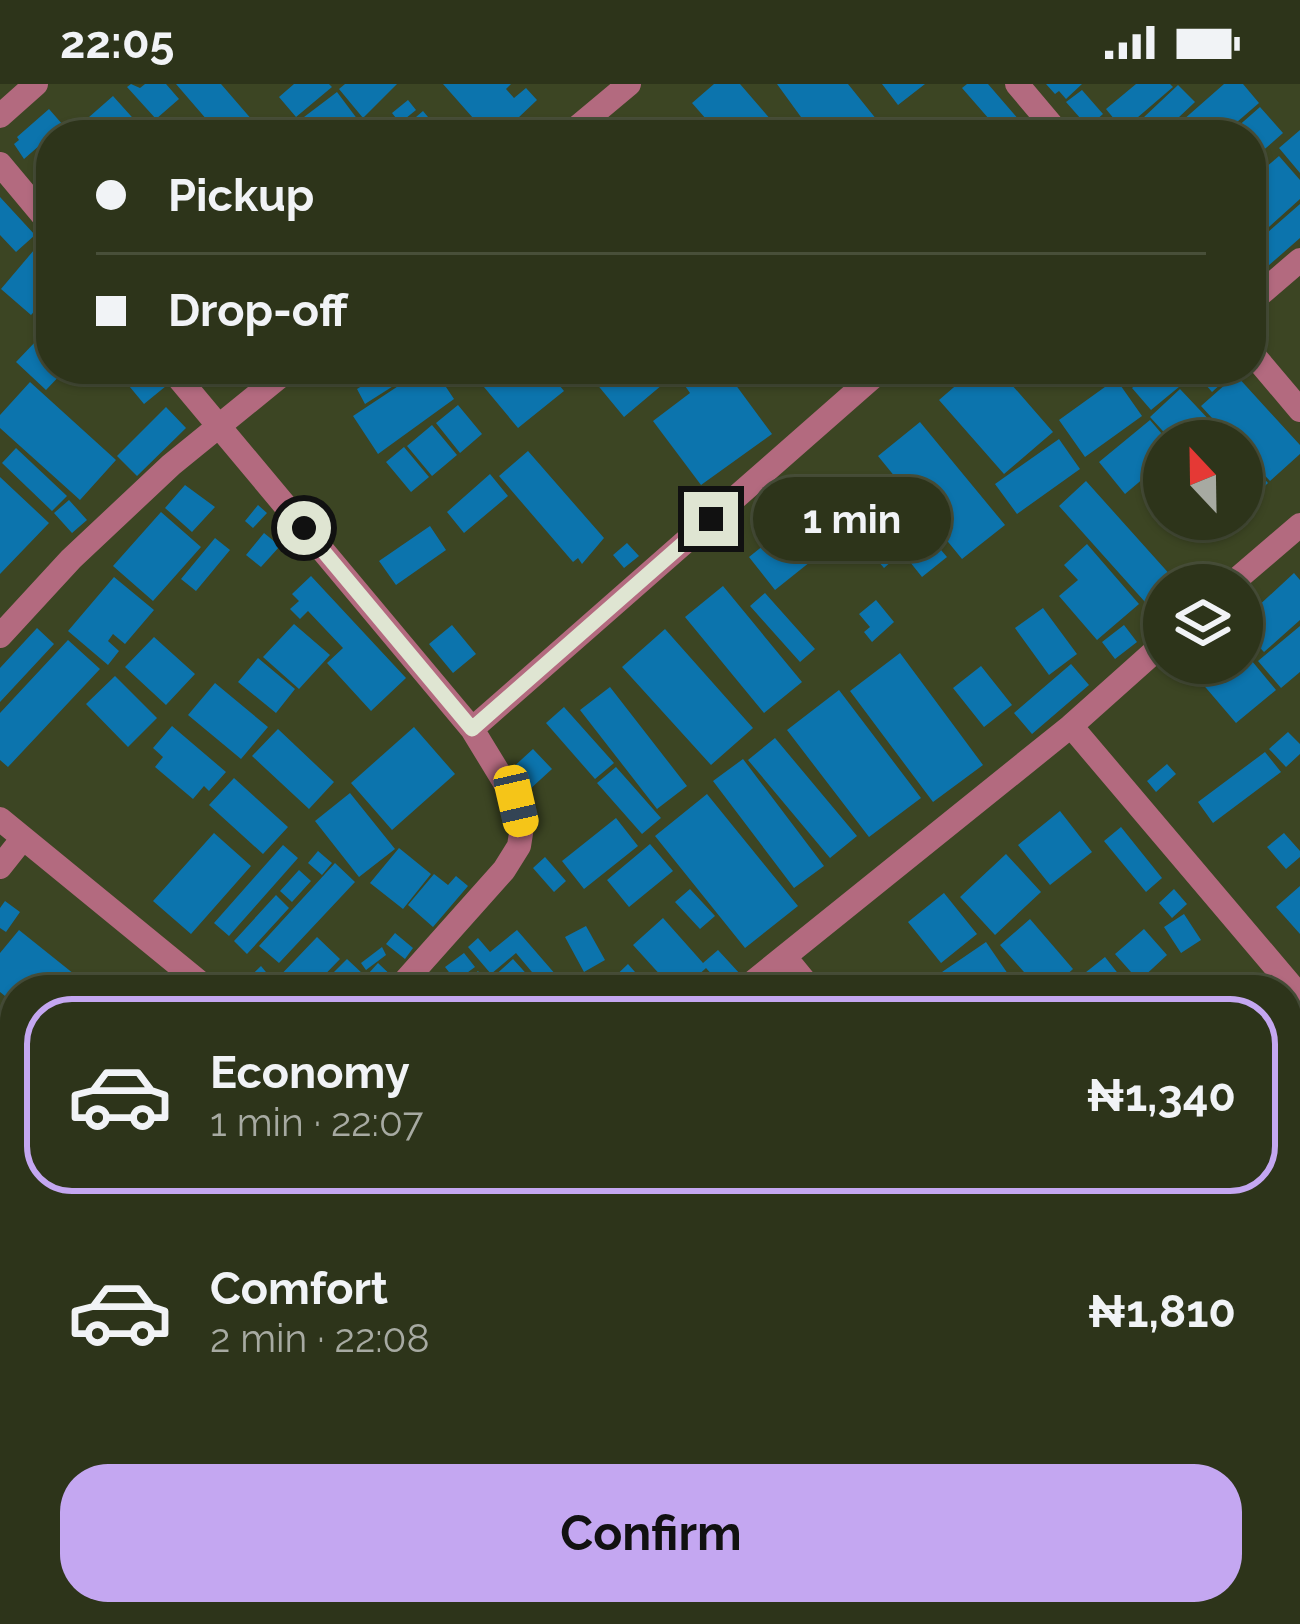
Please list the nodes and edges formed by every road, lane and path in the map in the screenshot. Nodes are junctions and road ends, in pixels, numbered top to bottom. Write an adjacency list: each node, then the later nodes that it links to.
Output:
1 (36, 84): 4 (street)
2 (629, 84): 5 (street)
3 (1017, 84): 6 (street)
4 (0, 116)
5 (586, 120)
6 (1047, 120)
7 (0, 164): 8 (street)
8 (36, 207)
9 (1300, 260): 10 (street)
10 (1266, 289)
11 (1266, 370): 15 (street)
12 (183, 384): 16 (street)
13 (272, 384): 16 (street)
14 (865, 384): 22 (street)
15 (1300, 410)
16 (220, 428): 19 (street); 22 (street)
17 (1300, 525): 18 (street)
18 (1255, 564)
19 (0, 636)
20 (1143, 662): 21 (street)
21 (1071, 726): 26 (street); 31 (street)
22 (472, 729): 28 (street)
23 (0, 819): 24 (street)
24 (23, 838): 25 (street); 27 (street)
25 (0, 867)
26 (785, 956): 29 (street); 30 (street)
27 (191, 975)
28 (410, 975)
29 (762, 975)
30 (800, 975)
31 (1282, 975)

